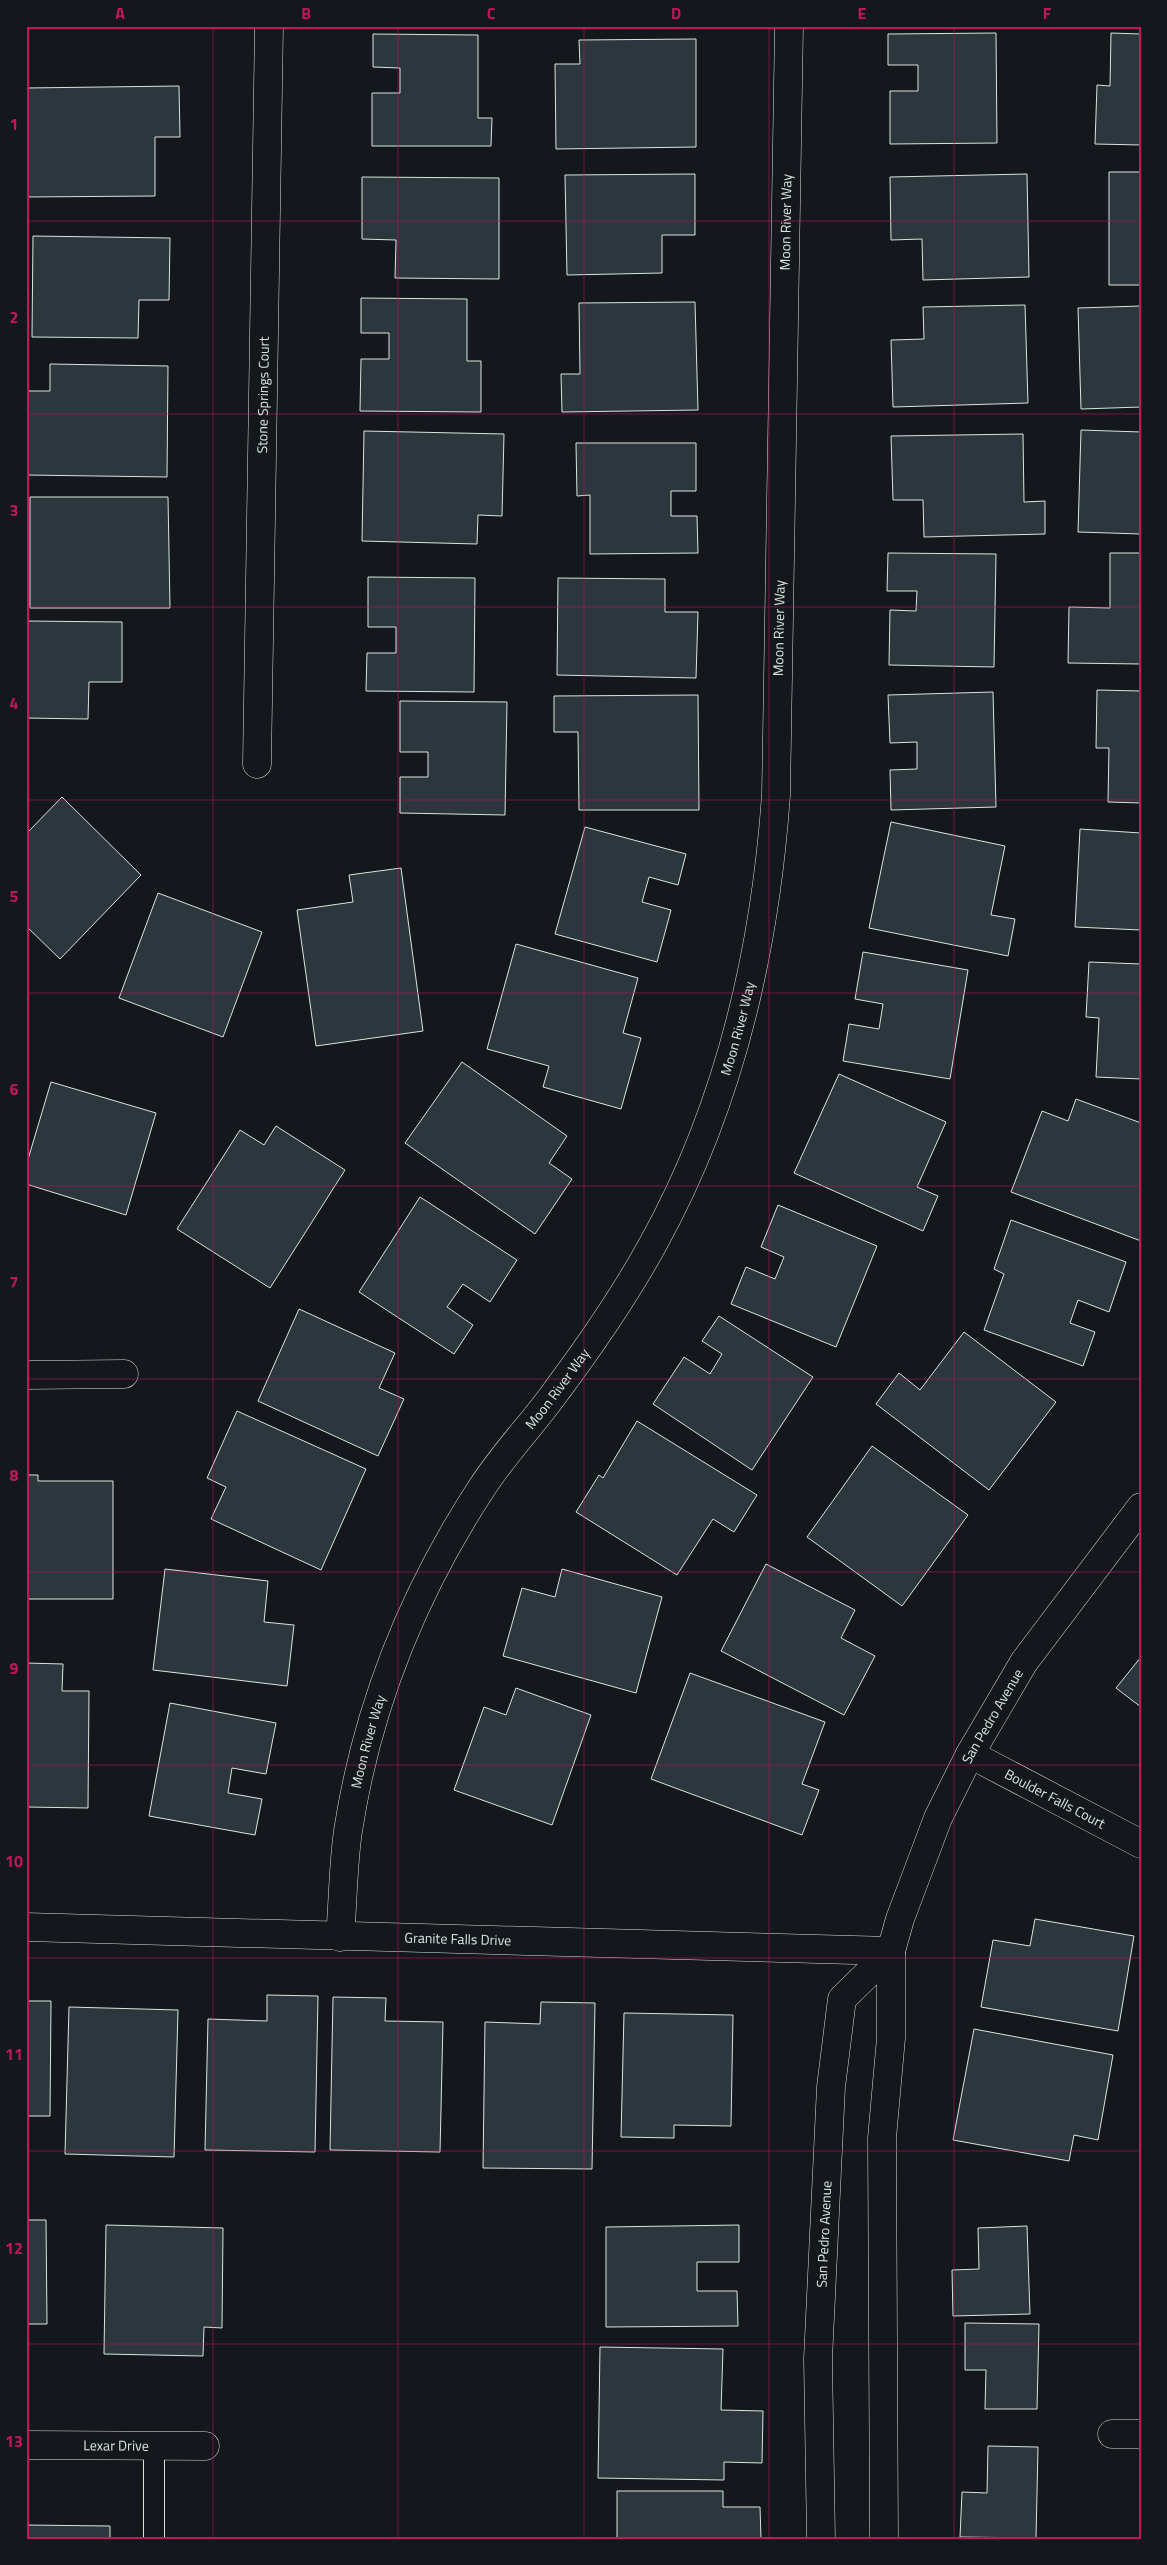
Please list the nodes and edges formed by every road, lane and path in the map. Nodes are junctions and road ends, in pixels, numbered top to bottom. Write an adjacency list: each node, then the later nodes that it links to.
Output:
1 (269, 26): 3 (street, Stone Springs Court)
2 (789, 26): 10 (street, Moon River Way)
3 (257, 764)
4 (26, 1374): 5 (street)
5 (124, 1374)
6 (1141, 1506): 7 (street, San Pedro Avenue)
7 (970, 1754): 8 (street, Boulder Falls Court); 11 (street, San Pedro Avenue)
8 (1141, 1844)
9 (26, 1927): 10 (street, Granite Falls Drive)
10 (340, 1937): 11 (street, Granite Falls Drive)
11 (890, 1952): 18 (street, San Pedro Avenue); 19 (street, San Pedro Avenue)
12 (1112, 2434): 13 (street)
13 (1141, 2434)
14 (26, 2444): 15 (street, Lexar Drive)
15 (154, 2446): 16 (street, Lexar Drive); 17 (lane)
16 (205, 2446)
17 (154, 2539)
18 (821, 2539)
19 (884, 2539)

